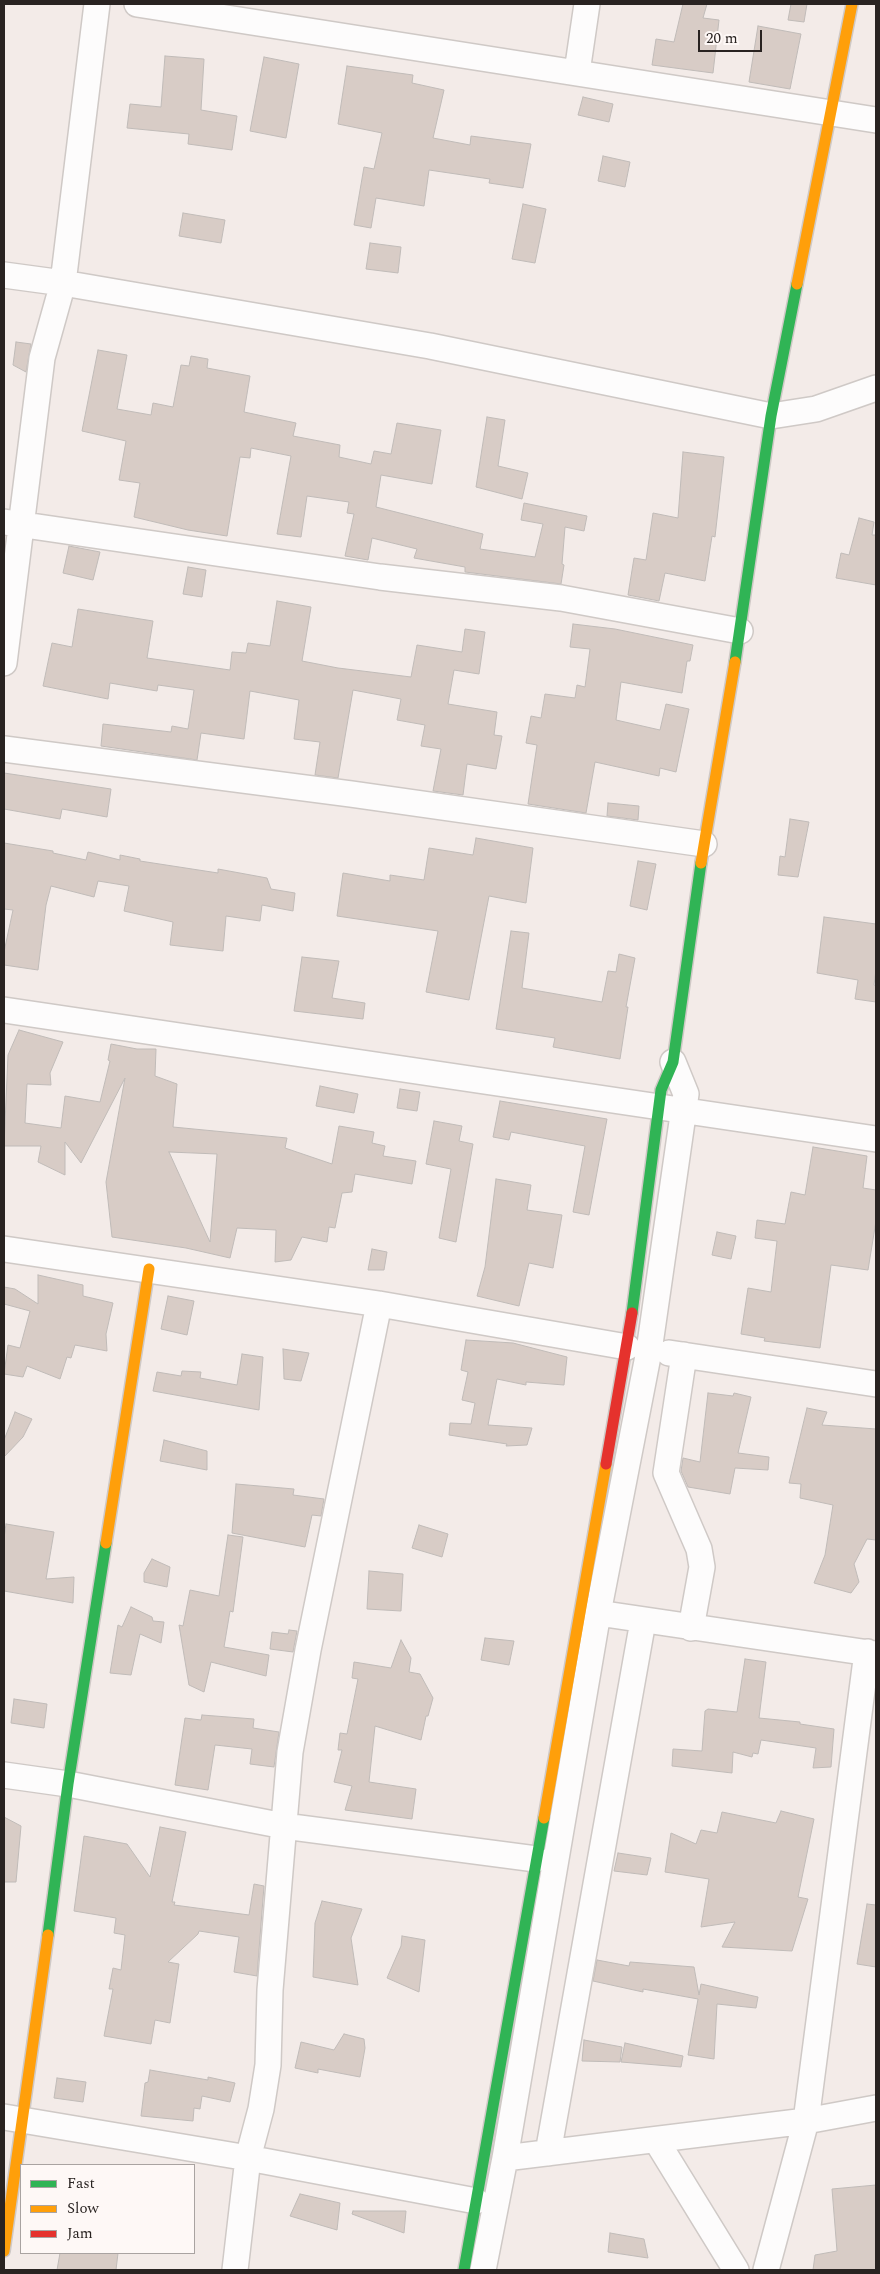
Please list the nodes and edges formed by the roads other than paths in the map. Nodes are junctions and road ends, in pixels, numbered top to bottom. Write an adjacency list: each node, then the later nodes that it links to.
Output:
1 (97, 4): 9 (street)
2 (137, 4): 5 (street)
3 (587, 4): 5 (street)
4 (852, 4): 6 (street)
5 (577, 72): 6 (street)
6 (832, 113): 7 (street); 11 (street)
7 (876, 120)
8 (4, 275): 9 (street)
9 (63, 282): 11 (street); 12 (street)
10 (876, 388): 11 (street)
11 (771, 416): 13 (street)
12 (12, 523): 13 (street); 14 (street)
13 (740, 631): 16 (street)
14 (4, 663)
15 (4, 749): 16 (street)
16 (704, 844): 19 (street)
17 (4, 995): 20 (street)
18 (4, 1010): 20 (street)
19 (673, 1062): 20 (street); 21 (street)
20 (660, 1098): 21 (street); 27 (street)
21 (685, 1102): 22 (street); 23 (street); 27 (street)
22 (876, 1122)
23 (876, 1139)
24 (4, 1248): 25 (street)
25 (149, 1269): 26 (street); 35 (street)
26 (379, 1304): 27 (street); 36 (street)
27 (638, 1349): 28 (street); 30 (street); 37 (street)
28 (684, 1355): 29 (street); 32 (street)
29 (876, 1384)
30 (598, 1613): 31 (street); 44 (street)
31 (643, 1621): 32 (street); 42 (street)
32 (691, 1628): 33 (street)
33 (872, 1653): 40 (street)
34 (4, 1775): 35 (street)
35 (68, 1784): 36 (street); 39 (street)
36 (284, 1826): 37 (street); 43 (street)
37 (536, 1859): 45 (street)
38 (876, 2108): 40 (street)
39 (14, 2118): 43 (street); 46 (street)
40 (806, 2121): 41 (street); 51 (street)
41 (656, 2140): 42 (street); 50 (street)
42 (548, 2153): 44 (street)
43 (248, 2158): 45 (street); 47 (street)
44 (505, 2158): 49 (street)
45 (476, 2201): 48 (street)
46 (4, 2251)
47 (235, 2270)
48 (464, 2270)
49 (483, 2270)
50 (736, 2270)
51 (766, 2270)

